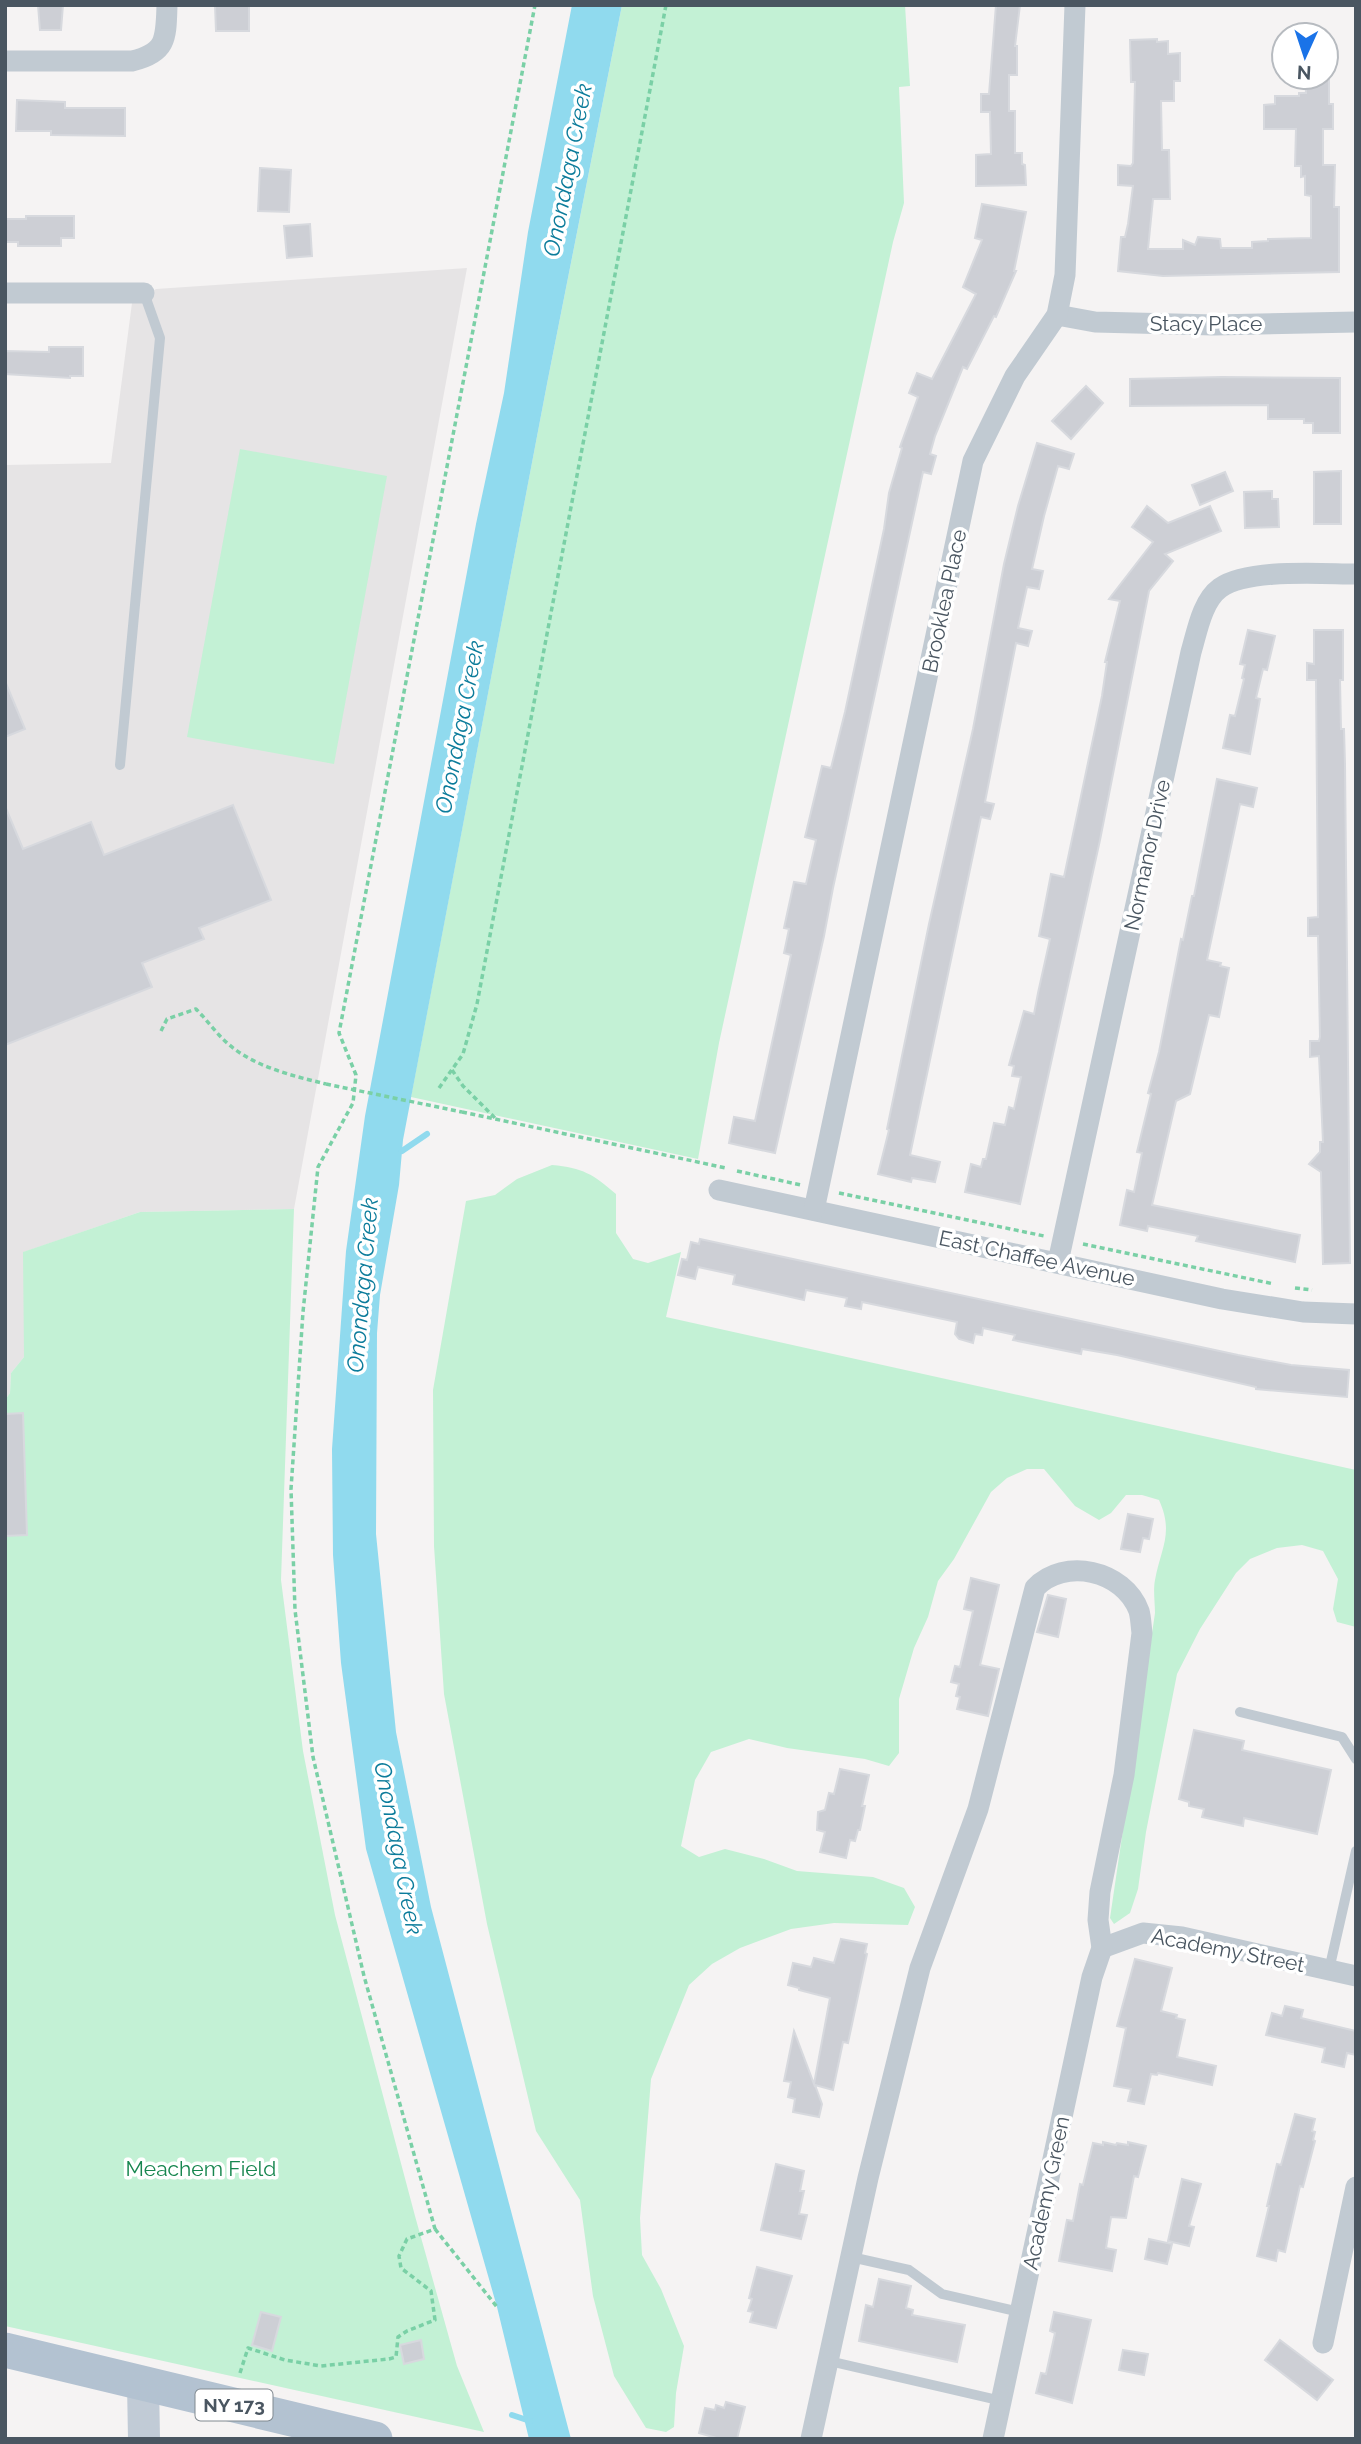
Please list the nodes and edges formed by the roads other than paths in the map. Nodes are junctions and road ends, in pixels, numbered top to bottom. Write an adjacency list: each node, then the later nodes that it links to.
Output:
1 (167, 5): 3 (street)
2 (1075, 5): 6 (street, Brooklea Place)
3 (5, 61)
4 (5, 293): 5 (street)
5 (144, 293): 9 (lane)
6 (1058, 315): 7 (street, Stacy Place); 11 (street, Brooklea Place)
7 (1356, 322)
8 (1356, 574): 12 (street, Normanor Drive)
9 (120, 765)
10 (719, 1190): 11 (street, East Chaffee Avenue)
11 (814, 1210): 12 (street, East Chaffee Avenue)
12 (1058, 1262): 13 (street, East Chaffee Avenue)
13 (1356, 1314)
14 (1240, 1712): 15 (lane)
15 (1356, 1759)
16 (1356, 1852): 18 (lane)
17 (1102, 1948): 18 (street, Academy Street); 21 (street); 22 (street, Academy Green)
18 (1329, 1970): 19 (street, Academy Street)
19 (1356, 1976)
20 (1356, 2187): 23 (street)
21 (851, 2257): 22 (lane); 25 (street)
22 (1020, 2312): 27 (street, Academy Green)
23 (1323, 2343)
24 (5, 2350): 26 (main road, NY 173)
25 (829, 2361): 27 (lane); 30 (street)
26 (143, 2384): 28 (street); 29 (main road, NY 173)
27 (1002, 2401): 31 (street, Academy Green)
28 (144, 2439)
29 (375, 2439)
30 (811, 2439)
31 (993, 2439)

